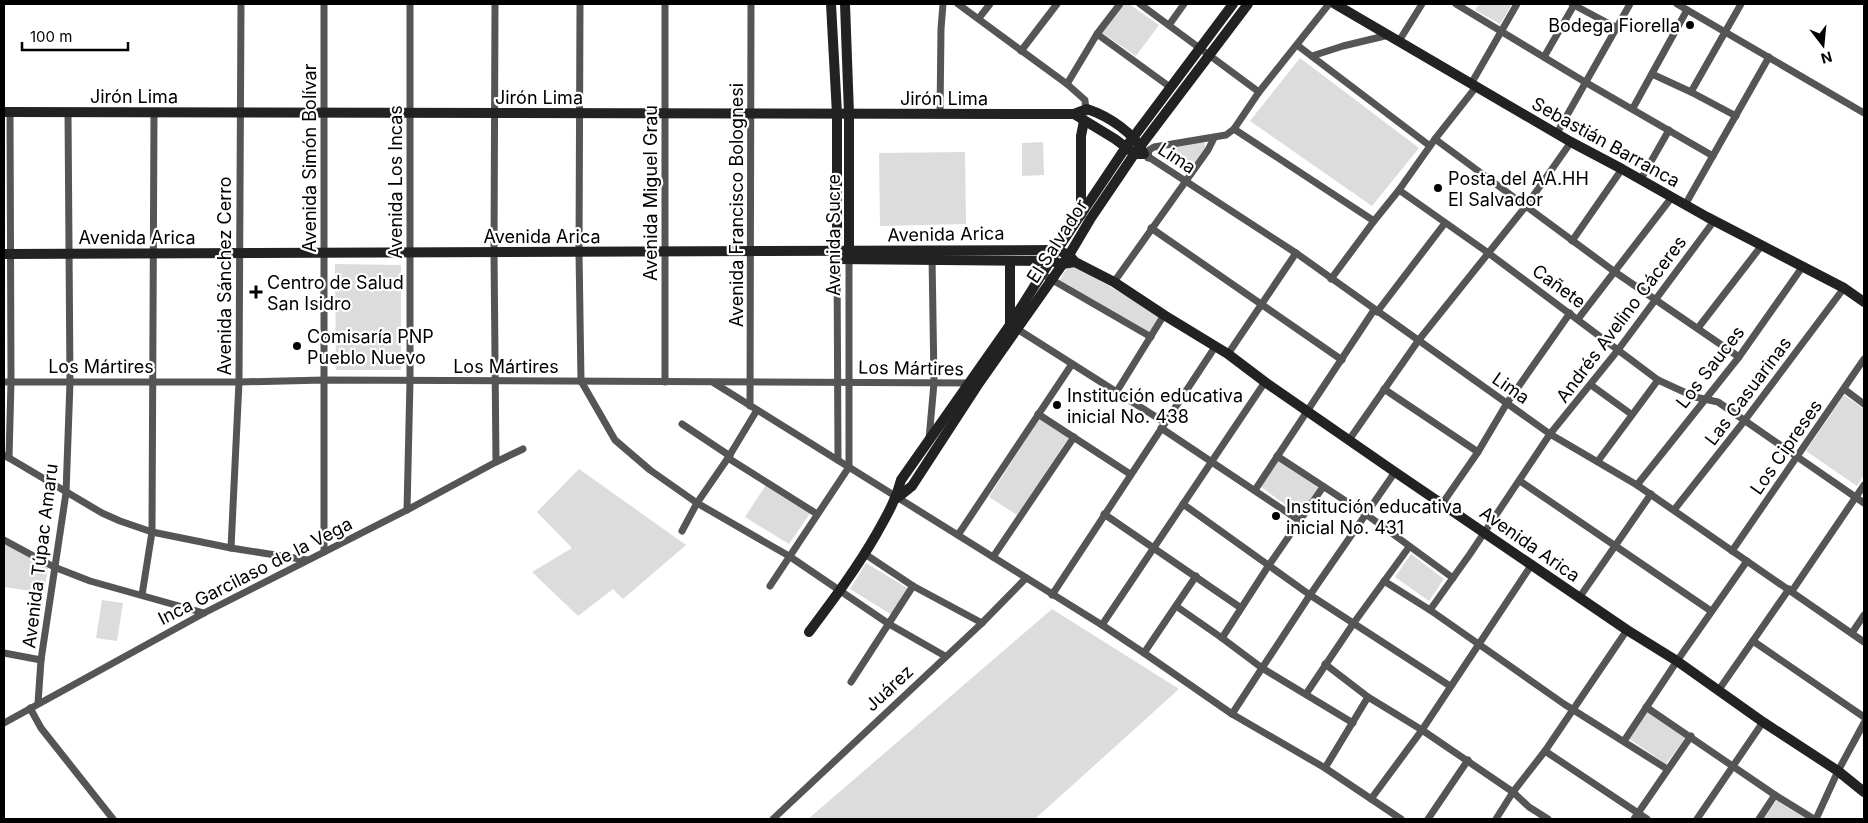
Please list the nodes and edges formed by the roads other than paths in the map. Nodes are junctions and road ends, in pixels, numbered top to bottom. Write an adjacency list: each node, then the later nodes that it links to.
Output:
1 (240, 4): 55 (street, Avenida Sánchez Cerro)
2 (324, 4): 57 (street, Avenida Simón Bolívar)
3 (410, 4): 58 (street, Avenida Los Incas)
4 (495, 4): 59 (street)
5 (580, 4): 62 (street)
6 (665, 4): 63 (street, Avenida Miguel Grau)
7 (751, 4): 60 (street, Avenida Francisco Bolognesi)
8 (831, 4): 64 (street, Avenida Sucre)
9 (845, 4): 65 (street, Avenida Sucre)
10 (943, 4): 67 (street)
11 (958, 4): 29 (street)
12 (990, 4): 29 (street)
13 (1056, 4): 39 (street)
14 (1120, 4): 34 (street)
15 (1140, 4): 30 (street)
16 (1184, 4): 30 (street)
17 (1233, 4): 38 (street, El Salvador)
18 (1248, 4): 40 (street, El Salvador)
19 (1329, 4): 37 (street)
20 (1336, 4): 35 (street, Sebastián Barranca)
21 (1422, 4): 36 (street)
22 (1456, 4): 33 (street)
23 (1517, 4): 33 (street)
24 (1573, 4): 31 (street); 42 (street)
25 (1630, 4): 31 (street)
26 (1678, 4): 28 (street)
27 (1741, 4): 32 (street)
28 (1686, 7): 32 (street); 44 (street)
29 (979, 18): 39 (street)
30 (1169, 24): 38 (street)
31 (1617, 28): 45 (street)
32 (1725, 31): 43 (street); 50 (street)
33 (1502, 32): 42 (street); 47 (street)
34 (1097, 34): 46 (street); 48 (street)
35 (1388, 35): 36 (street, Sebastián Barranca); 41 (street)
36 (1399, 41): 47 (street, Sebastián Barranca)
37 (1297, 45): 41 (street); 49 (street)
38 (1199, 48): 40 (street); 48 (street, El Salvador)
39 (1021, 51): 46 (street)
40 (1210, 56): 49 (street); 77 (street, El Salvador)
41 (1312, 56): 76 (street)
42 (1544, 57): 45 (street)
43 (1768, 57): 61 (street); 68 (street)
44 (1652, 74): 50 (street); 51 (street)
45 (1586, 82): 51 (street); 72 (street)
46 (1067, 84): 52 (street)
47 (1473, 86): 72 (street, Sebastián Barranca); 74 (street)
48 (1170, 87): 77 (street, El Salvador)
49 (1260, 92): 70 (street)
50 (1691, 92): 68 (street)
51 (1633, 108): 71 (street)
52 (1087, 109): 66 (street, Jirón Lima); 69 (street); 77 (street)
53 (7, 112): 54 (street, Jirón Lima); 104 (street)
54 (68, 112): 56 (street, Jirón Lima); 105 (street, Avenida Túpac Amaru)
55 (240, 112): 56 (street, Jirón Lima); 57 (street, Jirón Lima); 107 (street, Avenida Sánchez Cerro)
56 (154, 113): 106 (street)
57 (324, 113): 58 (street, Jirón Lima); 108 (street, Avenida Simón Bolívar)
58 (410, 113): 59 (street, Jirón Lima); 101 (street, Avenida Los Incas)
59 (496, 113): 62 (street, Jirón Lima); 102 (street)
60 (752, 113): 63 (street, Jirón Lima); 64 (street, Jirón Lima); 97 (street, Avenida Francisco Bolognesi)
61 (1864, 113)
62 (579, 114): 63 (street, Jirón Lima); 103 (street)
63 (666, 114): 96 (street, Avenida Miguel Grau)
64 (837, 114): 65 (street, Jirón Lima); 98 (street, Avenida Sucre)
65 (849, 114): 67 (street, Jirón Lima); 99 (street, Avenida Sucre)
66 (1074, 114): 67 (street, Jirón Lima); 69 (street)
67 (940, 115)
68 (1736, 116): 78 (street)
69 (1084, 122): 77 (street); 86 (street)
70 (1234, 129): 73 (street); 87 (street)
71 (1669, 130): 78 (street); 80 (street)
72 (1556, 133): 75 (street, Sebastián Barranca)
73 (1214, 138): 77 (street); 81 (street)
74 (1435, 139): 76 (street); 85 (street)
75 (1571, 142): 79 (street, Sebastián Barranca); 85 (street)
76 (1430, 146): 82 (street)
77 (1138, 149): 81 (street, Lima); 86 (street, El Salvador); 109 (street, El Salvador)
78 (1713, 156): 84 (street)
79 (1622, 168): 80 (street, Sebastián Barranca); 91 (street)
80 (1641, 179): 83 (street, Sebastián Barranca)
81 (1185, 181): 90 (street); 95 (street, Lima)
82 (1399, 190): 87 (street); 89 (street, Cañete)
83 (1672, 198): 84 (street, Sebastián Barranca); 114 (street)
84 (1685, 205): 88 (street, Sebastián Barranca)
85 (1526, 206): 91 (street); 94 (street)
86 (1081, 215): 93 (street, El Salvador)
87 (1374, 221): 116 (street)
88 (1714, 221): 92 (street, Sebastián Barranca); 119 (street, Andrés Avelino Cáceres)
89 (1445, 223): 94 (street, Cañete); 122 (street)
90 (1151, 228): 117 (street); 121 (street)
91 (1572, 240): 114 (street)
92 (1762, 245): 113 (street, Sebastián Barranca); 127 (street)
93 (1057, 250): 100 (street, Avenida Arica); 109 (street, Avenida Arica); 111 (street, El Salvador)
94 (1487, 252): 123 (street, Cañete); 129 (street)
95 (1296, 253): 116 (street, Lima); 121 (street)
96 (665, 255): 97 (street, Avenida Arica); 103 (street, Avenida Arica); 146 (street, Avenida Miguel Grau)
97 (751, 255): 98 (street, Avenida Arica); 148 (street, Avenida Francisco Bolognesi)
98 (837, 255): 99 (street, Avenida Arica); 149 (street, Avenida Sucre)
99 (849, 255): 100 (street, Avenida Arica); 150 (street, Avenida Sucre)
100 (932, 255): 110 (street, Avenida Arica); 152 (street)
101 (410, 256): 102 (street, Avenida Arica); 108 (street, Avenida Arica); 140 (street, Avenida Los Incas)
102 (494, 256): 103 (street, Avenida Arica); 141 (street)
103 (579, 256): 142 (street)
104 (7, 257): 105 (street, Avenida Arica); 143 (street)
105 (69, 257): 106 (street, Avenida Arica); 144 (street, Avenida Túpac Amaru)
106 (154, 257): 107 (street, Avenida Arica); 139 (street)
107 (238, 257): 108 (street, Avenida Arica); 145 (street, Avenida Sánchez Cerro)
108 (324, 257): 137 (street, Avenida Simón Bolívar)
109 (1072, 259): 112 (street, Avenida Arica); 117 (street, Avenida Arica)
110 (1010, 261): 111 (street, Avenida Arica); 126 (street)
111 (1050, 261): 112 (street, Avenida Arica); 115 (street, El Salvador)
112 (1062, 264): 115 (street, El Salvador)
113 (1803, 266): 118 (street, Sebastián Barranca); 133 (street, Los Sauces)
114 (1615, 272): 119 (street); 125 (street)
115 (1046, 277): 126 (street, El Salvador); 128 (street)
116 (1331, 279): 122 (street, Lima)
117 (1114, 282): 124 (street, Avenida Arica)
118 (1844, 288): 120 (street, Sebastián Barranca); 166 (street, Las Casuarinas)
119 (1657, 300): 127 (street); 131 (street, Andrés Avelino Cáceres)
120 (1864, 302)
121 (1261, 305): 132 (street); 135 (street)
122 (1376, 311): 129 (street, Lima); 135 (street)
123 (1570, 314): 125 (street, Cañete); 159 (street)
124 (1164, 315): 128 (street); 130 (street, Avenida Arica)
125 (1578, 319): 131 (street, Cañete)
126 (1013, 327): 136 (street); 153 (street, El Salvador)
127 (1698, 328): 133 (street)
128 (1151, 337): 157 (street)
129 (1418, 342): 155 (street); 159 (street, Lima)
130 (1215, 347): 132 (street, Avenida Arica); 168 (street)
131 (1618, 350): 138 (street, Cañete); 154 (street, Andrés Avelino Cáceres)
132 (1228, 354): 151 (street, Avenida Arica)
133 (1739, 356): 158 (street, Los Sauces)
134 (1864, 359): 156 (street, Los Cipreses)
135 (1342, 360): 163 (street)
136 (1072, 364): 157 (street); 164 (street)
137 (324, 380): 140 (street, Los Mártires); 145 (street, Los Mártires); 215 (street, Avenida Simón Bolívar)
138 (1658, 380): 158 (street, Cañete); 165 (street)
139 (154, 381): 144 (street, Los Mártires); 145 (street, Los Mártires); 205 (street)
140 (410, 381): 141 (street, Los Mártires); 199 (street, Avenida Los Incas)
141 (495, 381): 142 (street, Los Mártires); 181 (street)
142 (581, 381): 146 (street, Los Mártires); 195 (street)
143 (8, 382): 144 (street, Los Mártires); 175 (street)
144 (70, 382): 191 (street, Avenida Túpac Amaru)
145 (239, 382): 213 (street, Avenida Sánchez Cerro)
146 (665, 382): 147 (street, Los Mártires)
147 (712, 382): 148 (street, Los Mártires); 161 (street)
148 (751, 382): 149 (street, Los Mártires); 161 (street, Avenida Francisco Bolognesi)
149 (837, 382): 150 (street, Los Mártires); 179 (street, Avenida Sucre)
150 (850, 382): 152 (street, Los Mártires); 183 (street, Avenida Sucre)
151 (1265, 382): 163 (street, Avenida Arica); 182 (street)
152 (934, 383): 153 (street, Los Mártires); 172 (street)
153 (974, 383): 172 (street, El Salvador); 194 (street, El Salvador)
154 (1591, 385): 165 (street); 169 (street, Andrés Avelino Cáceres)
155 (1384, 389): 171 (street); 174 (street)
156 (1844, 389): 160 (street); 177 (street, Los Cipreses)
157 (1117, 391): 168 (street)
158 (1705, 399): 166 (street, Cañete); 187 (street, Los Sauces)
159 (1507, 404): 169 (street, Lima); 174 (street)
160 (1864, 404)
161 (750, 406): 162 (street)
162 (757, 410): 178 (street); 179 (street)
163 (1308, 410): 171 (street, Avenida Arica); 176 (street)
164 (1038, 414): 170 (street); 208 (street)
165 (1631, 414): 180 (street)
166 (1745, 420): 177 (street, Cañete); 200 (street, Las Casuarinas)
167 (682, 424): 178 (street)
168 (1162, 425): 182 (street); 185 (street)
169 (1550, 434): 180 (street, Lima); 186 (street, Andrés Avelino Cáceres)
170 (1074, 437): 185 (street); 218 (street)
171 (1349, 440): 184 (street, Avenida Arica)
172 (928, 443): 194 (street, El Salvador)
173 (522, 449): 181 (street, Inca Garcilaso de la Vega)
174 (1478, 452): 198 (street)
175 (6, 456): 191 (street)
176 (1277, 456): 189 (street); 190 (street)
177 (1797, 456): 193 (street, Cañete); 214 (street, Los Cipreses)
178 (729, 457): 195 (street); 201 (street)
179 (838, 460): 183 (street)
180 (1598, 461): 187 (street, Lima)
181 (496, 462): 199 (street, Inca Garcilaso de la Vega)
182 (1212, 462): 190 (street); 197 (street)
183 (849, 467): 194 (street); 201 (street)
184 (1395, 472): 198 (street, Avenida Arica); 203 (street)
185 (1130, 474): 202 (street)
186 (1520, 481): 207 (street, Andrés Avelino Cáceres); 211 (street)
187 (1638, 485): 192 (street, Lima)
188 (1864, 485): 193 (street)
189 (1323, 487): 203 (street); 204 (street)
190 (1254, 490): 204 (street)
191 (66, 493): 205 (street); 223 (street, Avenida Túpac Amaru)
192 (1651, 494): 200 (street, Lima); 211 (street)
193 (1856, 497): 196 (street, Cañete); 230 (street)
194 (897, 498): 208 (street); 216 (street, El Salvador)
195 (697, 503): 206 (street); 217 (street)
196 (1864, 503)
197 (1183, 504): 210 (street); 222 (street)
198 (1442, 504): 207 (street, Avenida Arica)
199 (407, 510): 215 (street, Inca Garcilaso de la Vega)
200 (1674, 510): 214 (street, Lima)
201 (817, 514): 217 (street)
202 (1104, 514): 210 (street); 233 (street)
203 (1367, 515): 212 (street); 234 (street)
204 (1300, 521): 222 (street)
205 (152, 532): 213 (street); 232 (street)
206 (682, 532)
207 (1484, 532): 221 (street, Avenida Arica); 226 (street, Andrés Avelino Cáceres)
208 (958, 535): 218 (street)
209 (4, 540): 223 (street)
210 (1154, 546): 224 (street); 245 (street)
211 (1616, 546): 235 (street); 239 (street)
212 (1409, 547): 226 (street); 227 (street)
213 (231, 548): 219 (street)
214 (1732, 551): 220 (street, Lima)
215 (324, 552): 219 (street, Inca Garcilaso de la Vega)
216 (865, 554): 229 (street); 231 (street, El Salvador)
217 (789, 556): 228 (street); 231 (street)
218 (993, 557): 225 (street)
219 (307, 560): 240 (street, Inca Garcilaso de la Vega)
220 (1746, 561): 230 (street, Lima); 239 (street)
221 (1532, 564): 235 (street, Avenida Arica); 252 (street)
222 (1269, 565): 234 (street); 237 (street)
223 (54, 567): 232 (street); 256 (street, Avenida Túpac Amaru)
224 (1196, 576): 236 (street); 237 (street)
225 (1026, 578): 233 (street); 242 (street, Juárez)
226 (1453, 578): 238 (street, Andrés Avelino Cáceres)
227 (1384, 581): 238 (street); 244 (street)
228 (770, 586)
229 (913, 586): 242 (street); 243 (street)
230 (1791, 590): 248 (street, Lima); 250 (street)
231 (840, 591): 243 (street); 247 (street, El Salvador)
232 (142, 595): 240 (street)
233 (1052, 595): 245 (street)
234 (1310, 595): 244 (street); 259 (street)
235 (1579, 598): 246 (street, Avenida Arica)
236 (1176, 606): 249 (street); 253 (street)
237 (1241, 608): 249 (street)
238 (1430, 610): 252 (street)
239 (1711, 611): 257 (street)
240 (204, 613): 265 (street, Inca Garcilaso de la Vega)
241 (1864, 614): 248 (street)
242 (982, 623): 255 (street, Juárez)
243 (889, 624): 255 (street); 260 (street)
244 (1353, 624): 258 (street); 261 (street)
245 (1102, 625): 253 (street)
246 (1627, 630): 257 (street, Avenida Arica); 268 (street)
247 (809, 632)
248 (1852, 633): 251 (street, Lima)
249 (1222, 638): 259 (street)
250 (1753, 641): 262 (street); 270 (street)
251 (1864, 642)
252 (1478, 645): 261 (street); 268 (street)
253 (1144, 652): 269 (street)
254 (4, 653): 256 (street)
255 (945, 656): 290 (street, Juárez)
256 (42, 660): 265 (street, Avenida Túpac Amaru)
257 (1677, 660): 262 (street, Avenida Arica); 266 (street)
258 (1325, 664): 263 (street); 264 (street)
259 (1262, 668): 263 (street); 269 (street)
260 (851, 682)
261 (1450, 686): 275 (street)
262 (1718, 691): 271 (street, Avenida Arica)
263 (1306, 694): 273 (street)
264 (1368, 696): 273 (street); 275 (street)
265 (38, 703): 267 (street, Inca Garcilaso de la Vega)
266 (1646, 707): 276 (street); 277 (street)
267 (30, 708): 272 (street, Inca Garcilaso de la Vega); 289 (street)
268 (1573, 709): 277 (street); 278 (street)
269 (1232, 714): 281 (street)
270 (1864, 717)
271 (1763, 722): 280 (street); 283 (street, Avenida Arica)
272 (4, 723)
273 (1354, 723): 281 (street)
274 (1864, 723): 283 (street)
275 (1422, 730): 279 (street); 287 (street)
276 (1691, 736): 280 (street); 282 (street)
277 (1624, 741): 282 (street)
278 (1545, 751): 284 (street); 288 (street)
279 (1468, 760): 284 (street); 292 (street)
280 (1733, 766): 286 (street); 296 (street)
281 (1326, 768): 287 (street)
282 (1667, 769): 288 (street)
283 (1838, 771): 285 (street, Avenida Arica); 298 (street)
284 (1513, 792): 293 (street); 294 (street)
285 (1864, 792)
286 (1775, 795): 297 (street); 298 (street)
287 (1371, 799): 291 (street)
288 (1636, 816): 295 (street)
289 (113, 819)
290 (773, 819)
291 (1401, 819)
292 (1428, 819)
293 (1496, 819)
294 (1548, 819)
295 (1647, 819)
296 (1697, 819)
297 (1759, 819)
298 (1815, 819)

